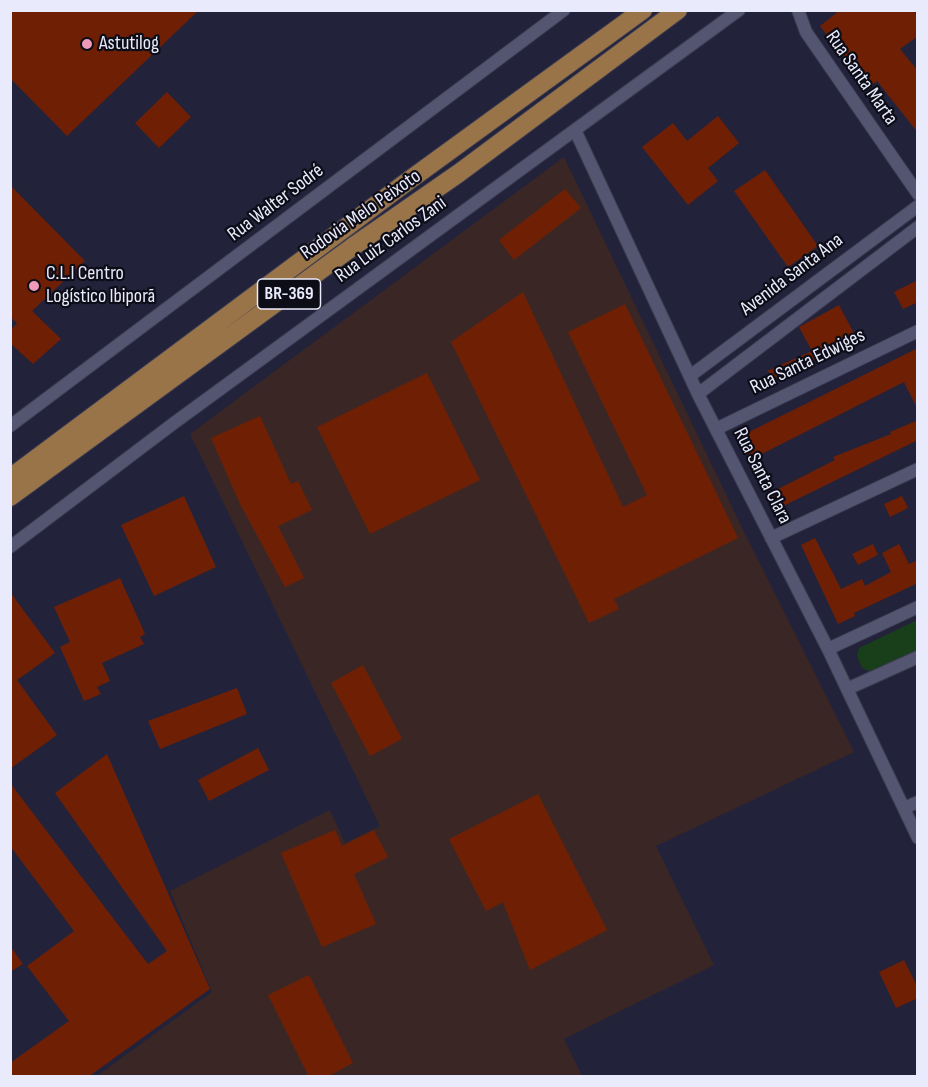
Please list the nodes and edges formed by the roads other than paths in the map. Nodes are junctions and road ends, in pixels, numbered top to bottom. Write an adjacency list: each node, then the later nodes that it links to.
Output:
1 (564, 10): 13 (street, Rua Walter Sodré)
2 (643, 10): 16 (main road, Rodovia Melo Peixoto / BR-369)
3 (678, 10): 17 (main road, Rodovia Melo Peixoto / BR-369)
4 (739, 10): 6 (street, Rua Luiz Carlos Zani)
5 (798, 10): 7 (street, Rua Santa Marta)
6 (575, 130): 11 (street, Rua Santa Clara); 19 (street, Rua Luiz Carlos Zani)
7 (918, 194)
8 (918, 206): 11 (street, Avenida Santa Ana)
9 (918, 227): 12 (street, Avenida Santa Ana)
10 (918, 331): 14 (street, Rua Santa Edwiges)
11 (690, 376): 12 (street, Rua Santa Clara)
12 (698, 394): 14 (street, Rua Santa Clara)
13 (10, 426)
14 (716, 429): 18 (street, Rua Santa Clara)
15 (918, 469): 18 (street)
16 (10, 478)
17 (10, 497)
18 (771, 538): 21 (street, Rua Santa Clara)
19 (10, 546)
20 (918, 607): 21 (street)
21 (828, 649): 23 (street, Rua Santa Clara)
22 (918, 657): 23 (street)
23 (847, 689): 25 (street, Rua Santa Clara)
24 (918, 802): 25 (street)
25 (904, 808): 26 (street, Rua Santa Clara)
26 (918, 838)

